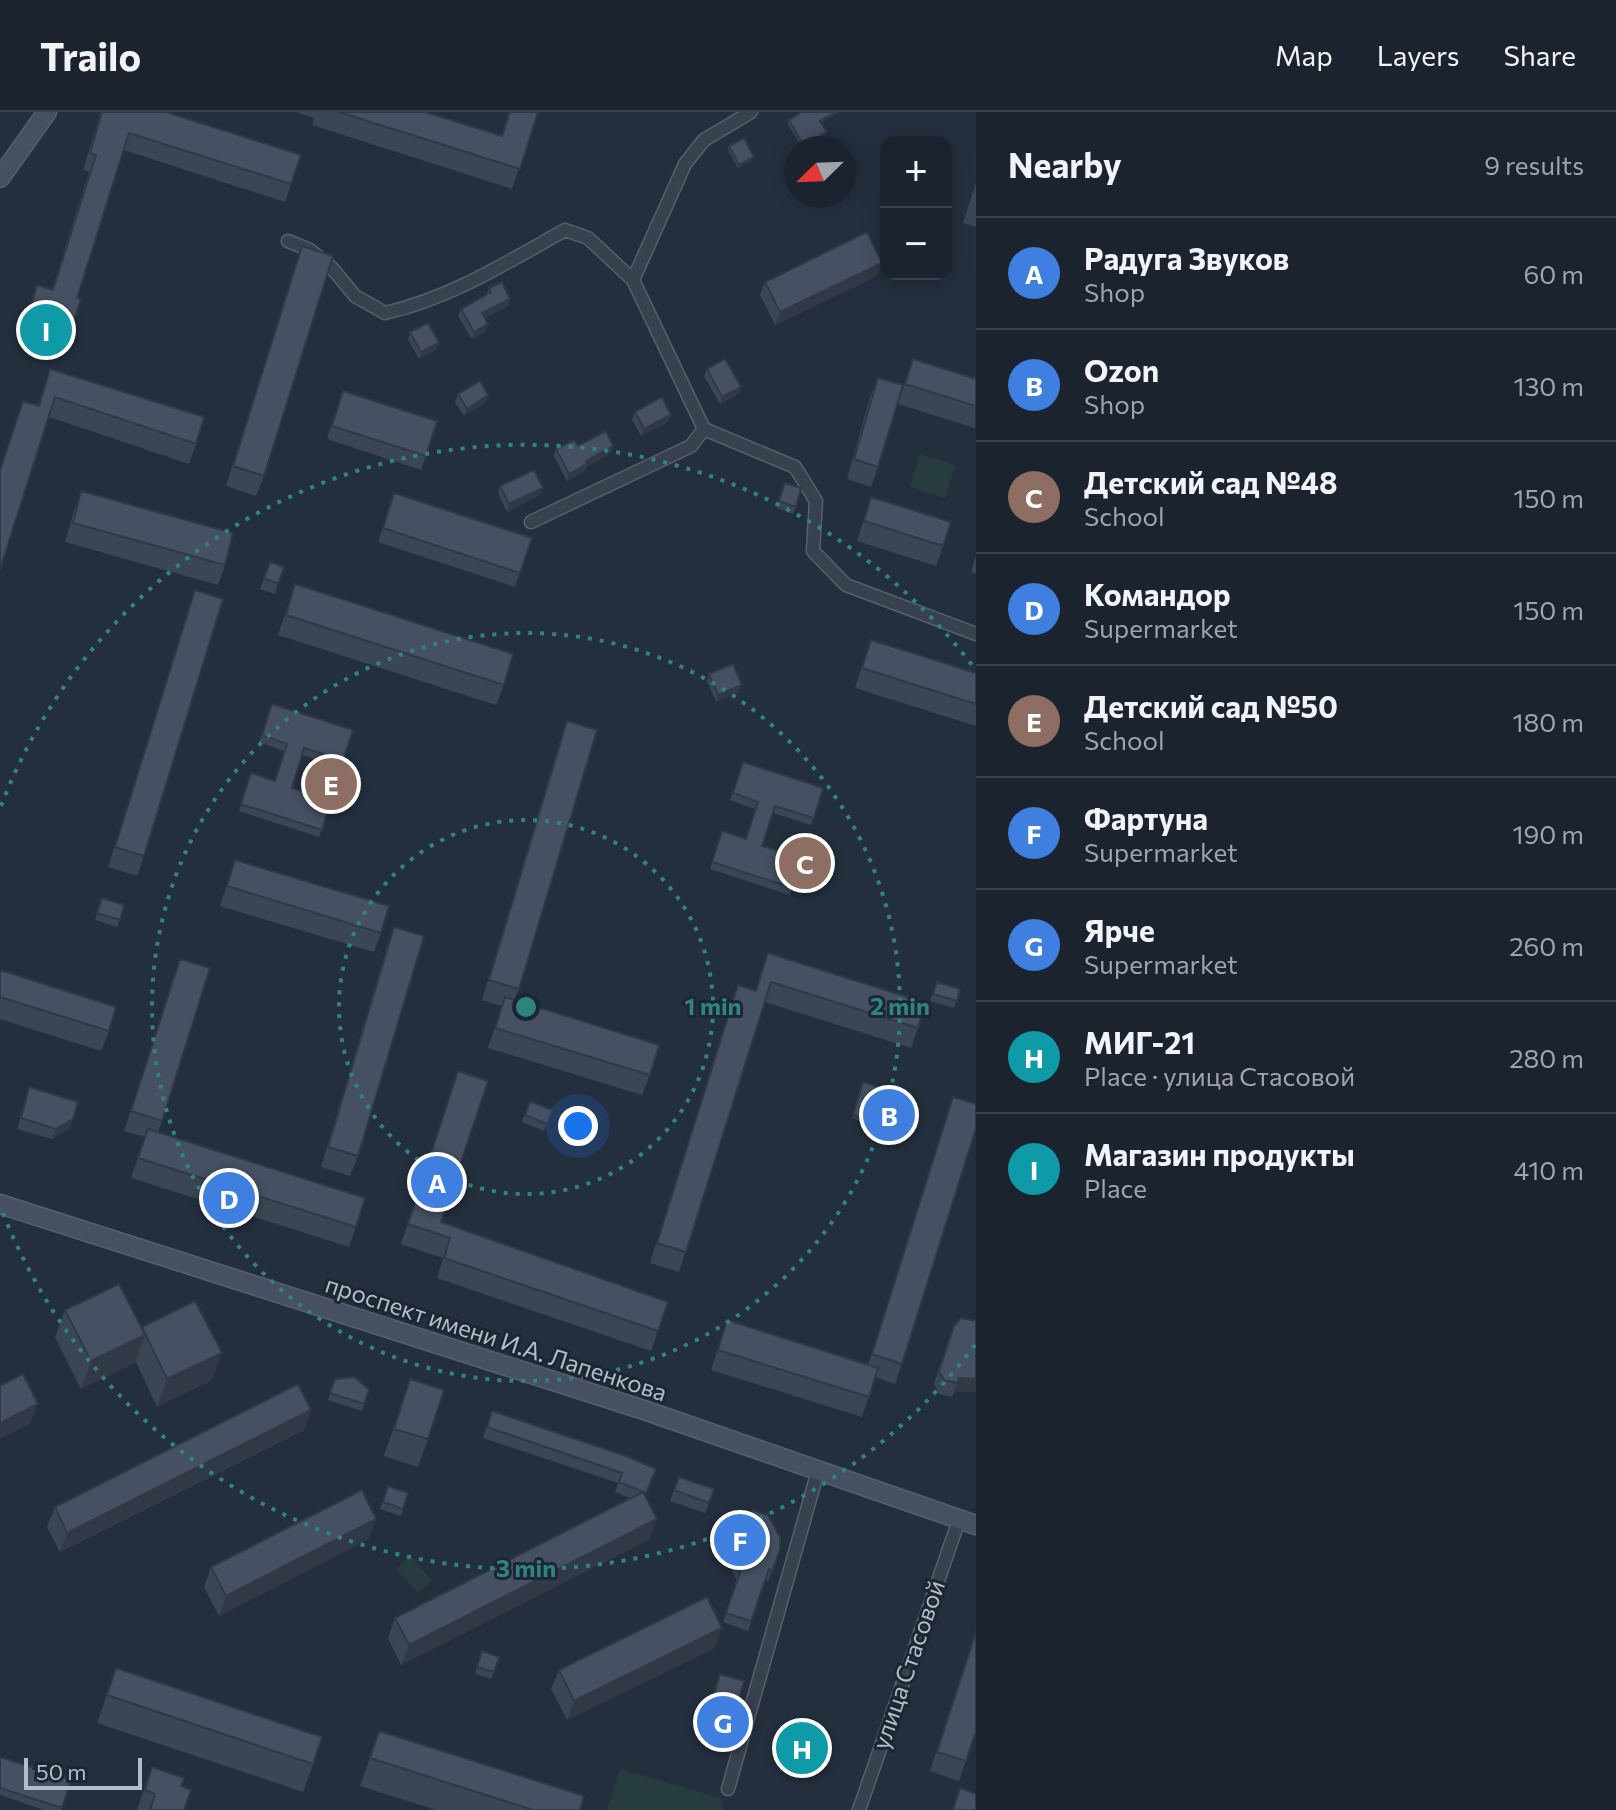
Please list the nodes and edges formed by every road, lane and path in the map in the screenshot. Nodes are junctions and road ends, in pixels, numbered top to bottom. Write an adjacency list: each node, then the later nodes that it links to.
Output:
1 (47, 112): 3 (main road)
2 (751, 112): 5 (street)
3 (0, 178)
4 (288, 241): 5 (street)
5 (633, 280): 6 (street)
6 (704, 429): 7 (street); 8 (street)
7 (531, 522)
8 (976, 634)
9 (0, 1204): 10 (main road, проспект имени И.А. Лапенкова)
10 (818, 1471): 11 (main road, проспект имени И.А. Лапенкова); 12 (street)
11 (968, 1522): 13 (street, улица Стасовой)
12 (728, 1789)
13 (859, 1810)

